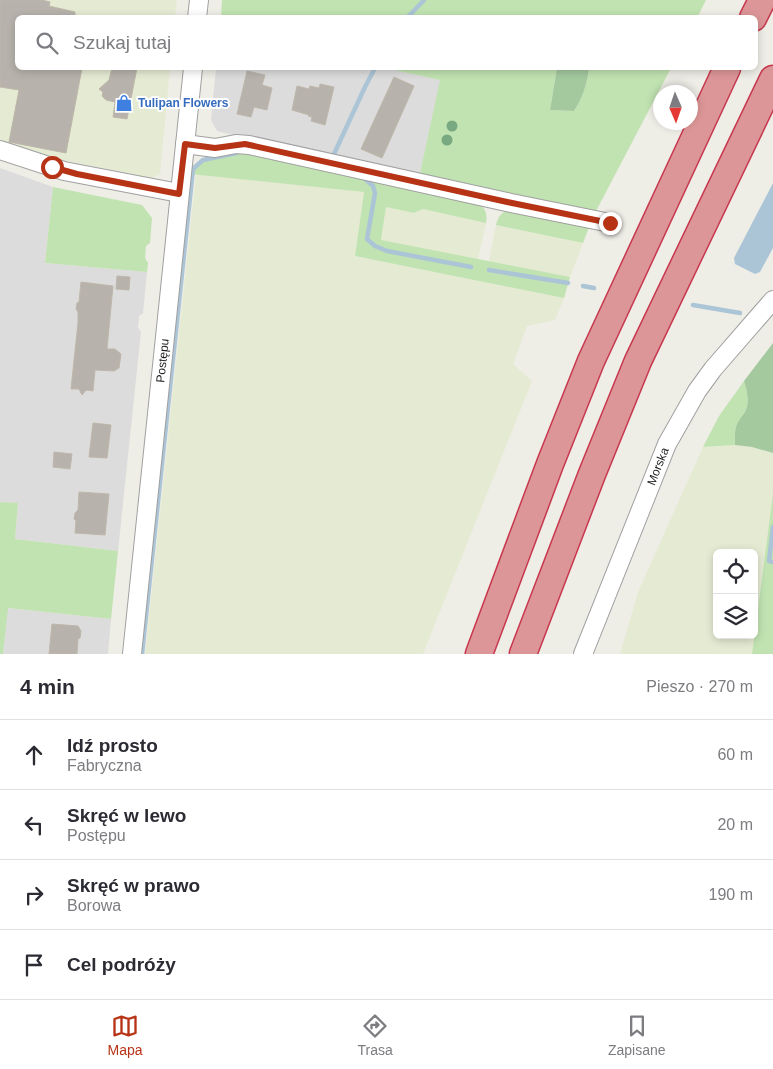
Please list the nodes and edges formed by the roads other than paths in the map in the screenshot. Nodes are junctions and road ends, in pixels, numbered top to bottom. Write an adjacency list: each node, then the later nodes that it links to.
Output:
1 (199, 0): 3 (street)
2 (762, 0): 4 (highway)
3 (197, 15)
4 (754, 15)
5 (192, 70): 8 (street, Postępu)
6 (725, 70): 14 (highway)
7 (773, 79): 15 (highway)
8 (185, 144): 10 (street, Postępu); 11 (street)
9 (0, 150): 10 (street)
10 (179, 194): 13 (street, Postępu)
11 (610, 223)
12 (773, 300): 16 (street, Morska)
13 (132, 654)
14 (479, 654)
15 (523, 654)
16 (583, 654)

